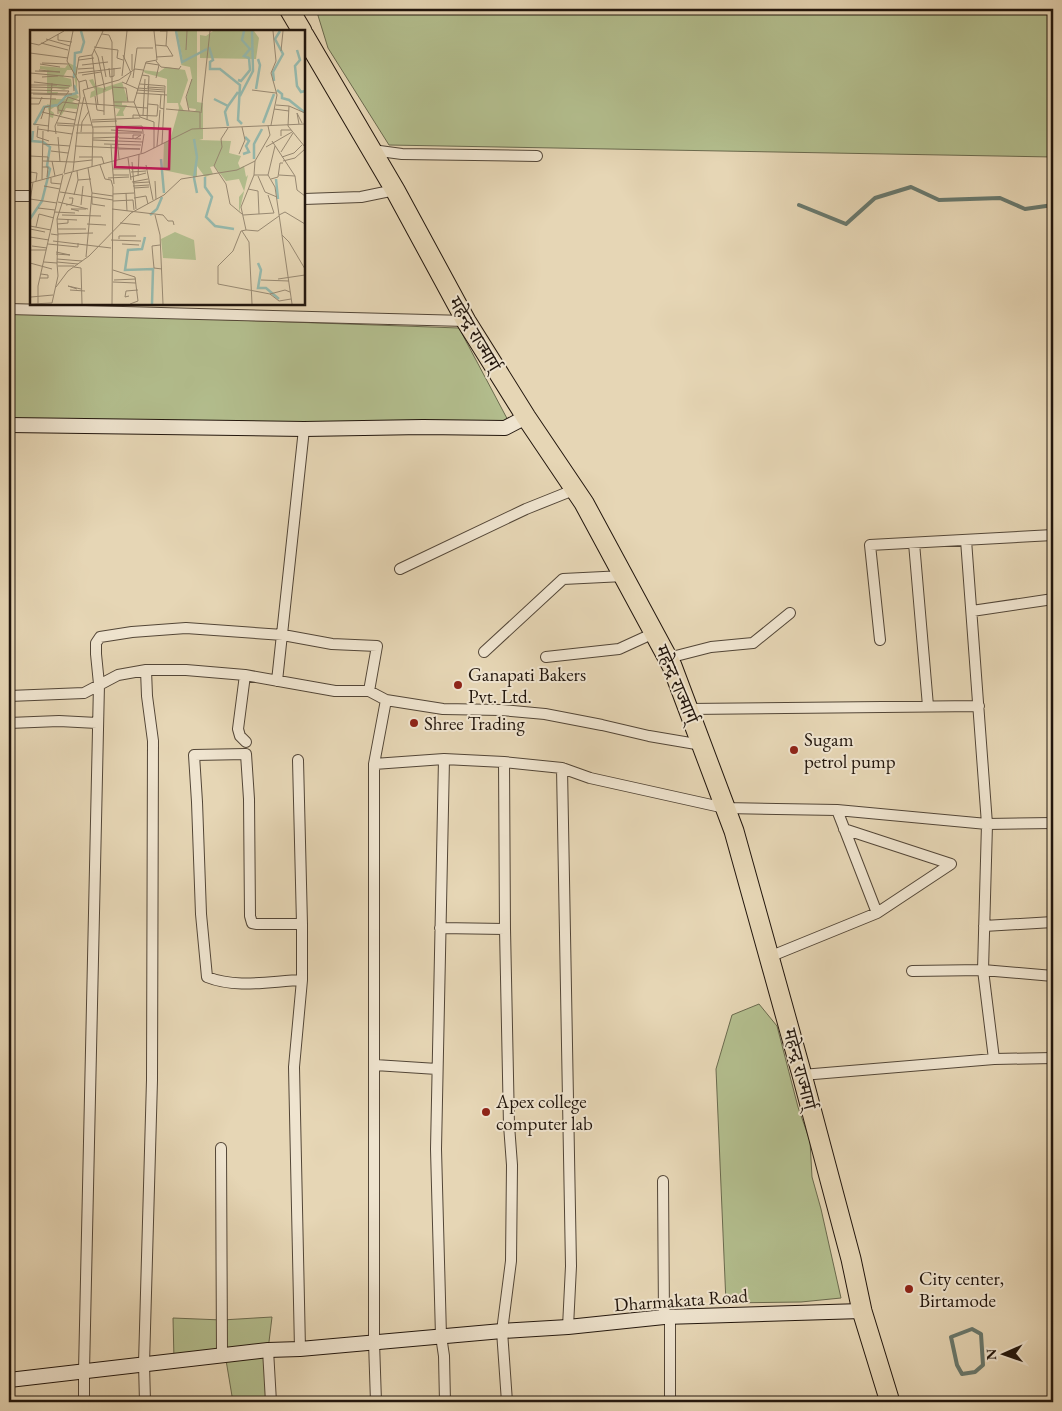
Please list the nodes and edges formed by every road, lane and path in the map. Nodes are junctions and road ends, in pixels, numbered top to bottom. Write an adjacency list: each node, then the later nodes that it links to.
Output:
1 (289, 9): 2 (highway)
2 (301, 30)
3 (305, 36): 4 (highway, महेन्द्र राज्मार्ग्)
4 (372, 150): 5 (street); 6 (highway, महेन्द्र राज्मार्ग्)
5 (537, 156)
6 (395, 190): 9 (street); 11 (highway, महेन्द्र राज्मार्ग्)
7 (9, 196): 8 (street)
8 (30, 196)
9 (305, 198)
10 (9, 309): 11 (street)
11 (466, 321): 12 (highway, महेन्द्र राज्मार्ग्)
12 (526, 417): 14 (street); 15 (highway, महेन्द्र राज्मार्ग्)
13 (9, 425): 14 (street)
14 (304, 429): 25 (street)
15 (576, 489): 19 (street); 20 (highway, महेन्द्र राज्मार्ग्)
16 (1053, 535): 17 (street)
17 (966, 540): 18 (street); 22 (street)
18 (914, 542): 26 (street); 37 (street)
19 (400, 570)
20 (624, 576): 24 (highway, महेन्द्र राज्मार्ग्); 27 (street)
21 (1053, 599): 22 (street)
22 (972, 611): 38 (street)
23 (790, 613): 29 (street)
24 (654, 633): 28 (street); 29 (highway, महेन्द्र राज्मार्ग्)
25 (283, 635): 32 (street); 33 (street); 34 (street)
26 (880, 640)
27 (484, 652)
28 (546, 657)
29 (668, 658): 39 (highway, महेन्द्र राज्मार्ग्)
30 (146, 670): 31 (street); 33 (street); 81 (street)
31 (245, 675): 32 (street); 42 (street)
32 (277, 681): 34 (street)
33 (99, 684): 35 (street); 41 (street)
34 (369, 691): 36 (street)
35 (9, 696)
36 (386, 700): 43 (street); 47 (street)
37 (928, 706): 38 (street); 39 (street)
38 (979, 706): 52 (street)
39 (688, 709): 43 (highway, महेन्द्र राज्मार्ग्)
40 (9, 723): 41 (street)
41 (97, 723): 82 (street)
42 (246, 742)
43 (702, 745): 49 (highway, महेन्द्र राज्मार्ग्)
44 (444, 759): 46 (street); 47 (street); 58 (street)
45 (298, 760): 56 (street)
46 (504, 762): 48 (street); 59 (street)
47 (374, 764): 67 (street)
48 (562, 768): 49 (street); 74 (street)
49 (725, 808): 50 (street); 60 (highway, महेन्द्र राज्मार्ग्)
50 (837, 810): 52 (street); 53 (street)
51 (1053, 823): 52 (street)
52 (987, 824): 57 (street)
53 (844, 829): 54 (street); 54 (street)
54 (877, 913): 60 (street)
55 (1053, 922): 57 (street)
56 (302, 924): 64 (street); 64 (street)
57 (984, 926): 61 (street)
58 (440, 928): 59 (street); 68 (street)
59 (505, 929): 75 (street)
60 (769, 957): 69 (highway, महेन्द्र राज्मार्ग्)
61 (983, 970): 62 (street); 63 (street); 66 (street)
62 (912, 971)
63 (1053, 976)
64 (302, 980): 78 (street)
65 (1053, 1058): 66 (street)
66 (994, 1059): 69 (street)
67 (375, 1065): 68 (street); 77 (street)
68 (437, 1069): 76 (street)
69 (802, 1075): 72 (highway, महेन्द्र राज्मार्ग्)
70 (221, 1148): 80 (street)
71 (663, 1181): 73 (street)
72 (862, 1311): 73 (street, Dharmakata Road); 91 (highway, महेन्द्र राज्मार्ग्)
73 (667, 1317): 74 (street, Dharmakata Road); 90 (street)
74 (568, 1327): 75 (street, Dharmakata Road)
75 (502, 1330): 76 (street, Dharmakata Road); 89 (street)
76 (441, 1336): 77 (street, Dharmakata Road); 88 (street)
77 (374, 1342): 78 (street, Dharmakata Road); 87 (street)
78 (300, 1349): 79 (street, Dharmakata Road)
79 (268, 1350): 80 (street, Dharmakata Road); 86 (street)
80 (222, 1354): 81 (street, Dharmakata Road)
81 (144, 1364): 82 (street, Dharmakata Road); 85 (street)
82 (84, 1371): 83 (street, Dharmakata Road); 84 (street)
83 (9, 1380)
84 (84, 1402)
85 (145, 1402)
86 (271, 1402)
87 (376, 1402)
88 (445, 1402)
89 (507, 1402)
90 (670, 1402)
91 (890, 1402)

